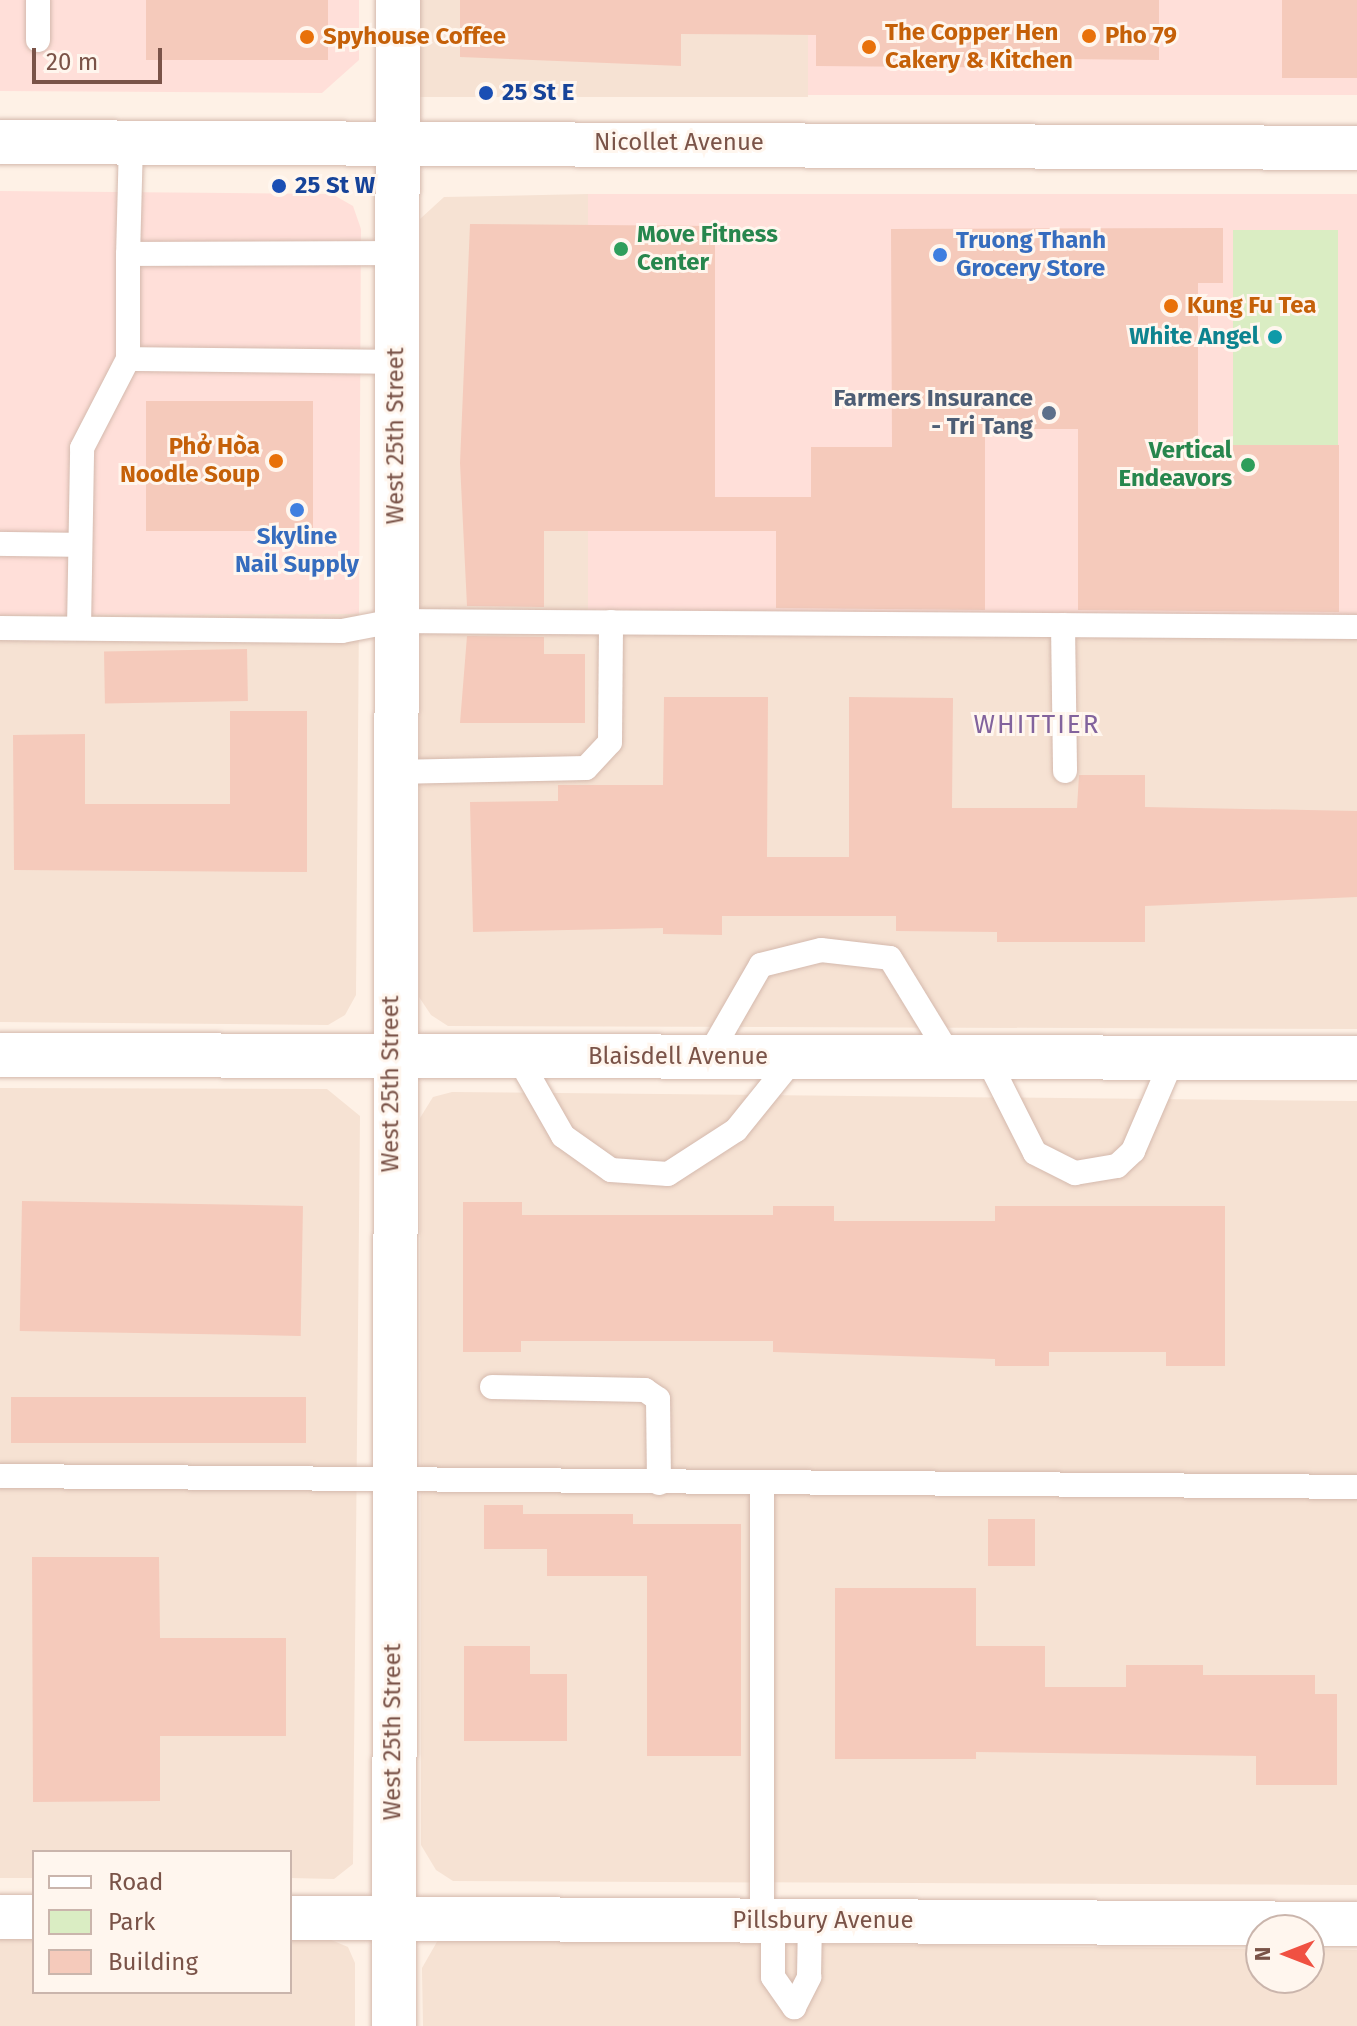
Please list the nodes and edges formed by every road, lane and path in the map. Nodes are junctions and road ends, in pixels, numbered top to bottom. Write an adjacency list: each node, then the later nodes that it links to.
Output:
1 (38, 0): 3 (lane)
2 (398, 0): 6 (street, West 25th Street)
3 (38, 40)
4 (0, 142): 5 (street, Nicollet Avenue)
5 (131, 142): 6 (street, Nicollet Avenue); 9 (lane)
6 (398, 142): 7 (street, Nicollet Avenue); 8 (street, West 25th Street)
7 (1357, 148)
8 (397, 253): 9 (lane); 11 (street, West 25th Street)
9 (128, 254): 10 (lane)
10 (128, 359): 11 (lane); 13 (lane)
11 (396, 362): 14 (street, West 25th Street)
12 (0, 544): 13 (lane)
13 (80, 545): 19 (lane)
14 (394, 621): 15 (lane); 19 (lane); 21 (street, West 25th Street)
15 (611, 622): 16 (lane); 21 (lane)
16 (1063, 625): 17 (lane); 20 (lane)
17 (1357, 627)
18 (0, 628): 19 (lane)
19 (79, 628)
20 (1065, 771)
21 (393, 772): 23 (street, West 25th Street)
22 (0, 1055): 23 (street, Blaisdell Avenue)
23 (390, 1057): 24 (street, Blaisdell Avenue); 32 (street, West 25th Street)
24 (518, 1057): 25 (street, Blaisdell Avenue); 26 (lane)
25 (708, 1057): 26 (street, Blaisdell Avenue); 27 (lane)
26 (795, 1057): 27 (street, Blaisdell Avenue)
27 (969, 1058): 28 (street, Blaisdell Avenue); 28 (lane)
28 (1173, 1058): 29 (street, Blaisdell Avenue)
29 (1357, 1058)
30 (492, 1387): 33 (lane)
31 (0, 1476): 32 (lane)
32 (392, 1481): 33 (lane); 39 (street, West 25th Street)
33 (659, 1483): 34 (lane)
34 (762, 1483): 35 (lane); 40 (lane)
35 (1357, 1487)
36 (0, 1917): 37 (street)
37 (32, 1917)
38 (292, 1918): 39 (street, Pillsbury Avenue)
39 (393, 1919): 40 (street, Pillsbury Avenue); 43 (street, West 25th Street)
40 (782, 1921): 41 (street, Pillsbury Avenue); 42 (lane); 42 (lane)
41 (1357, 1924)
42 (794, 2016)
43 (394, 2026)

